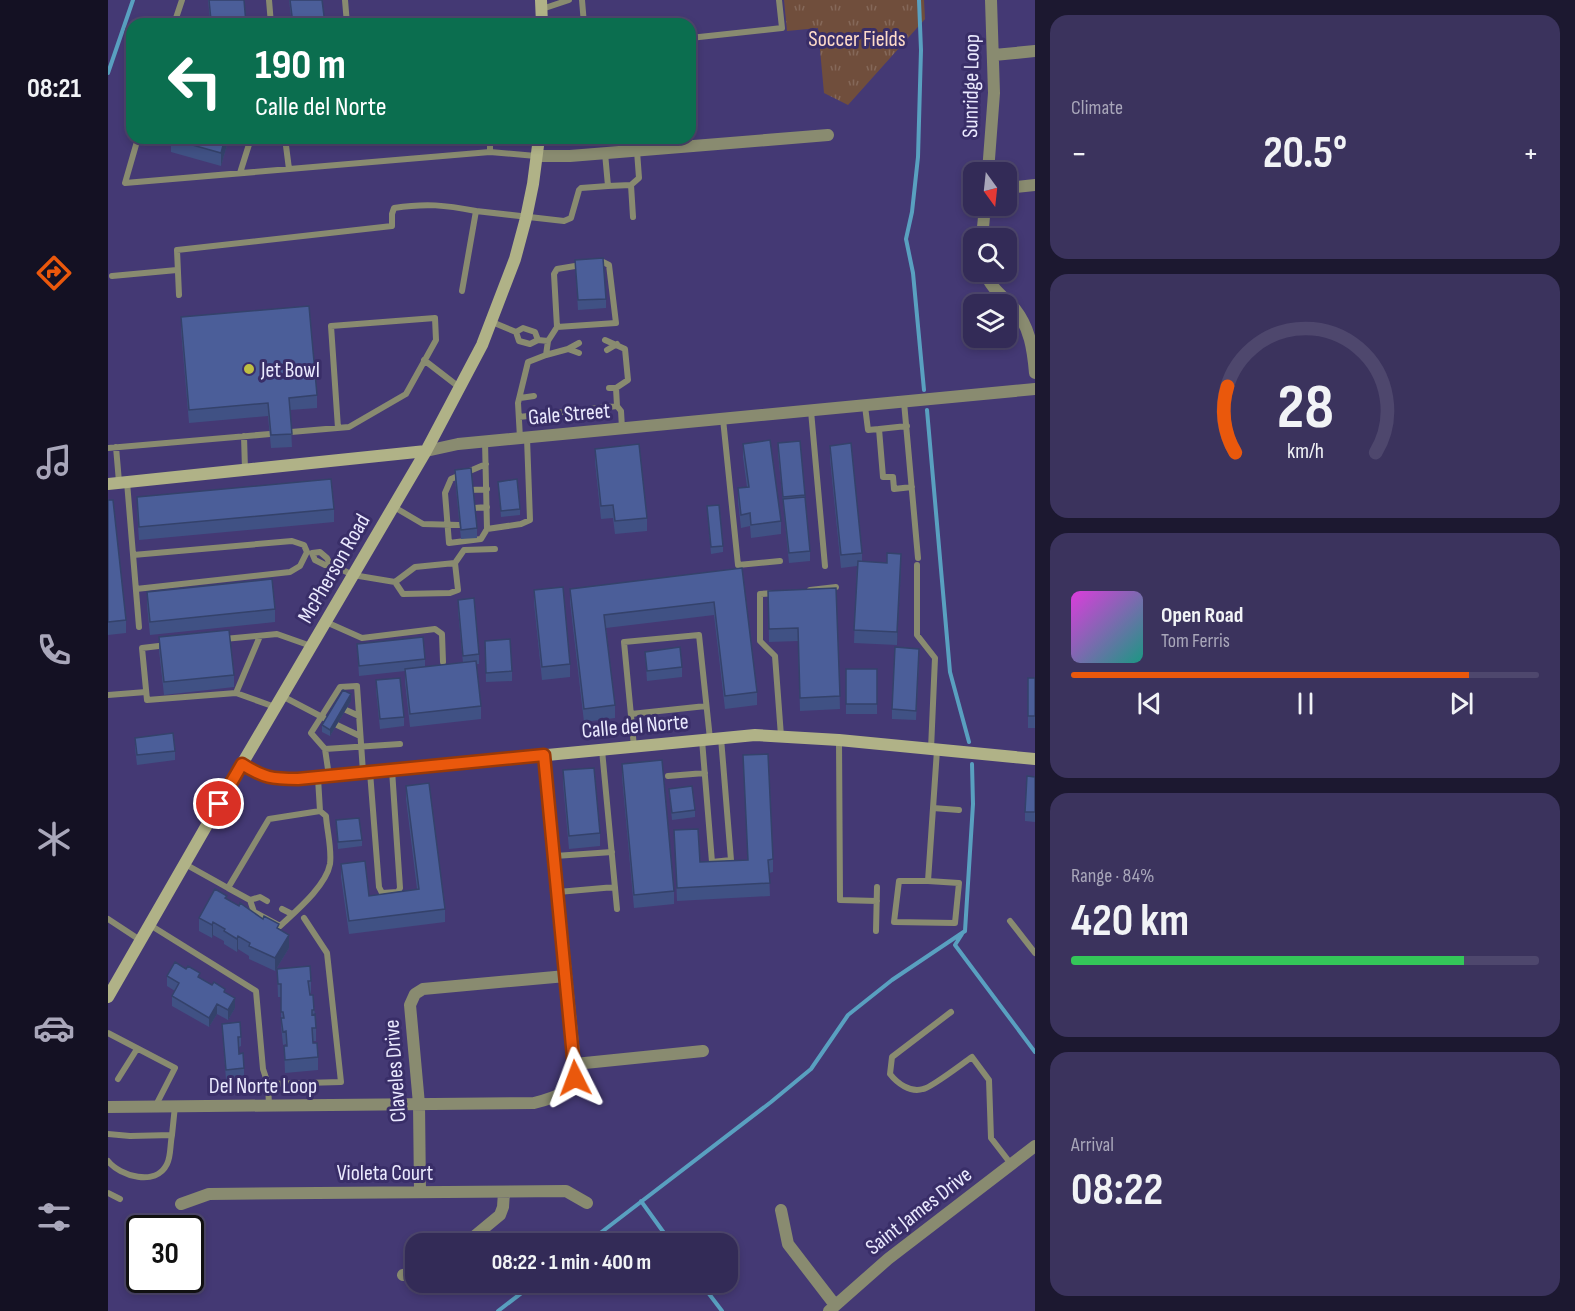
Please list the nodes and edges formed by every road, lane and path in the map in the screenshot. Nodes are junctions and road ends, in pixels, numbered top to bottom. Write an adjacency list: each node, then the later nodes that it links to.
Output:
1 (182, 0): 9 (lane)
2 (268, 0): 10 (lane)
3 (345, 0): 11 (lane)
4 (569, 0): 8 (lane)
5 (582, 0): 12 (lane)
6 (779, 0): 13 (lane)
7 (991, 0): 15 (street, Sunridge Loop)
8 (541, 5)
9 (176, 18)
10 (270, 18)
11 (346, 18)
12 (584, 18)
13 (696, 37)
14 (1035, 51): 15 (street)
15 (994, 55): 26 (street, Sunridge Loop)
16 (828, 135): 22 (street)
17 (136, 144): 28 (lane)
18 (250, 144): 28 (lane)
19 (286, 144): 27 (lane)
20 (490, 144): 23 (lane)
21 (538, 144): 25 (street, McPherson Road)
22 (637, 150): 24 (street); 29 (lane)
23 (490, 152): 25 (lane); 27 (lane)
24 (605, 153): 25 (street); 31 (lane)
25 (537, 156): 34 (street, McPherson Road)
26 (989, 162)
27 (289, 169): 28 (lane)
28 (240, 173)
29 (631, 185): 31 (lane); 35 (lane)
30 (1035, 185): 32 (street)
31 (608, 186): 34 (lane)
32 (1017, 187)
33 (476, 211): 34 (lane); 36 (lane); 39 (lane)
34 (526, 218): 41 (street, McPherson Road)
35 (633, 218)
36 (177, 270): 37 (lane); 40 (lane)
37 (112, 276)
38 (990, 282): 52 (street)
39 (462, 291)
40 (178, 295)
41 (492, 322): 44 (lane); 53 (street, McPherson Road)
42 (557, 327): 42 (lane); 44 (lane)
43 (605, 340): 46 (lane)
44 (548, 341): 50 (lane)
45 (579, 343): 47 (lane)
46 (617, 344): 48 (lane); 58 (lane)
47 (568, 349): 49 (lane); 50 (lane)
48 (607, 350)
49 (579, 353)
50 (546, 355): 56 (lane)
51 (424, 360): 53 (lane); 64 (lane); 64 (lane)
52 (1035, 373)
53 (461, 387): 74 (street, McPherson Road)
54 (1035, 389): 57 (street, Gale Street)
55 (534, 396): 56 (lane)
56 (520, 398): 61 (lane)
57 (904, 402): 59 (street, Gale Street); 63 (lane)
58 (617, 406): 61 (lane); 65 (lane)
59 (865, 406): 60 (street, Gale Street); 66 (lane)
60 (811, 411): 62 (street, Gale Street); 97 (lane)
61 (519, 417): 70 (lane)
62 (723, 419): 65 (street, Gale Street); 95 (lane)
63 (907, 426): 66 (lane); 78 (lane)
64 (338, 428): 67 (lane)
65 (622, 429): 70 (street, Gale Street)
66 (879, 429): 78 (lane)
67 (291, 432)
68 (270, 434): 69 (lane)
69 (244, 436): 72 (lane); 76 (lane)
70 (523, 438): 71 (street, Gale Street); 91 (lane)
71 (485, 441): 74 (street, Gale Street); 75 (lane)
72 (116, 447): 73 (lane); 77 (lane)
73 (108, 448)
74 (426, 451): 76 (street, Gale Street); 83 (street, McPherson Road)
75 (486, 464): 79 (lane); 82 (lane)
76 (245, 470): 77 (street, Gale Street)
77 (118, 483): 94 (lane)
78 (912, 486): 132 (lane)
79 (486, 489): 80 (lane); 84 (lane)
80 (472, 490)
81 (456, 492): 82 (lane)
82 (445, 493): 86 (lane)
83 (394, 507): 89 (lane); 98 (street, McPherson Road)
84 (487, 507): 85 (lane); 91 (lane)
85 (474, 508)
86 (446, 510): 87 (lane); 89 (lane)
87 (458, 510)
88 (475, 524): 91 (lane)
89 (447, 525): 90 (lane); 91 (lane)
90 (459, 525)
91 (487, 526)
92 (495, 549): 96 (lane)
93 (309, 552): 94 (lane); 98 (lane); 101 (lane)
94 (134, 555): 101 (lane)
95 (780, 561)
96 (455, 563): 99 (lane); 99 (lane)
97 (825, 566)
98 (353, 575): 99 (lane); 104 (street, McPherson Road)
99 (395, 582)
100 (836, 587): 102 (lane)
101 (136, 589): 105 (lane)
102 (803, 590)
103 (782, 592): 124 (lane)
104 (326, 622): 109 (street, McPherson Road); 110 (lane)
105 (139, 627)
106 (260, 636): 107 (lane); 109 (lane); 112 (lane)
107 (213, 640)
108 (178, 644): 111 (lane)
109 (312, 646): 114 (street, McPherson Road)
110 (443, 662)
111 (146, 692): 112 (lane); 113 (lane)
112 (236, 693): 116 (lane)
113 (108, 694)
114 (282, 696): 116 (street, McPherson Road); 120 (lane)
115 (706, 706): 118 (lane); 118 (lane); 125 (lane)
116 (275, 707): 135 (street, McPherson Road)
117 (346, 710): 119 (lane)
118 (632, 714): 129 (lane)
119 (359, 716): 120 (lane); 123 (lane)
120 (321, 717): 121 (lane); 130 (lane)
121 (329, 721)
122 (337, 725): 123 (lane)
123 (360, 736): 128 (lane)
124 (781, 736): 125 (street, Calle del Norte); 126 (street, Calle del Norte)
125 (711, 739): 129 (street, Calle del Norte); 138 (lane); 138 (lane)
126 (839, 740): 132 (street, Calle del Norte); 154 (lane)
127 (400, 744): 128 (lane)
128 (361, 746): 130 (lane); 137 (lane)
129 (634, 747): 131 (street, Calle del Norte)
130 (325, 749): 140 (lane)
131 (602, 750): 133 (street, Calle del Norte); 144 (lane)
132 (934, 750): 134 (street, Calle del Norte); 141 (lane)
133 (544, 755): 136 (street, Calle del Norte); 145 (street)
134 (1035, 759)
135 (242, 764): 140 (street, Calle del Norte); 146 (street, McPherson Road)
136 (393, 770): 137 (street, Calle del Norte); 137 (lane)
137 (366, 772): 140 (street, Calle del Norte)
138 (705, 773): 139 (lane)
139 (668, 776)
140 (323, 777): 143 (lane)
141 (933, 808): 142 (lane); 147 (lane)
142 (959, 810)
143 (320, 812): 150 (lane); 157 (lane)
144 (612, 852): 145 (lane); 148 (lane)
145 (555, 856): 151 (street)
146 (185, 864): 150 (lane); 161 (street, McPherson Road)
147 (928, 881): 147 (lane)
148 (615, 887): 151 (lane); 156 (lane)
149 (878, 887): 154 (lane)
150 (228, 888): 152 (lane)
151 (558, 892): 165 (street)
152 (250, 900): 153 (lane); 157 (lane)
153 (267, 901)
154 (877, 901): 162 (lane)
155 (282, 909): 157 (lane)
156 (617, 909)
157 (292, 914)
158 (304, 918): 173 (lane)
159 (108, 919): 163 (lane)
160 (1010, 921): 164 (lane)
161 (150, 925): 163 (street, McPherson Road); 173 (lane)
162 (876, 932)
163 (141, 941): 166 (street, McPherson Road)
164 (1035, 953)
165 (566, 976): 171 (street); 174 (street, Claveles Drive)
166 (108, 998)
167 (951, 1012): 183 (lane)
168 (108, 1033): 169 (lane)
169 (137, 1048): 172 (lane); 178 (lane)
170 (703, 1051): 171 (street)
171 (575, 1064): 174 (street, Del Norte Loop)
172 (118, 1079)
173 (268, 1084): 176 (lane)
174 (419, 1104): 176 (street, Del Norte Loop); 184 (street, Claveles Drive)
175 (175, 1106): 176 (street, Del Norte Loop); 178 (street, Del Norte Loop); 180 (lane)
176 (269, 1106)
177 (108, 1107): 178 (street, Del Norte Loop)
178 (154, 1107)
179 (108, 1134): 180 (lane)
180 (172, 1135): 182 (lane)
181 (1035, 1146): 183 (street, Saint James Drive)
182 (108, 1161)
183 (1011, 1164): 192 (street, Saint James Drive)
184 (420, 1192): 185 (street, Violeta Court); 189 (street, Violeta Court)
185 (504, 1192): 188 (street, Violeta Court); 191 (street)
186 (108, 1193): 187 (lane)
187 (120, 1199)
188 (587, 1203)
189 (182, 1204)
190 (781, 1210): 192 (street)
191 (478, 1233)
192 (832, 1308)

